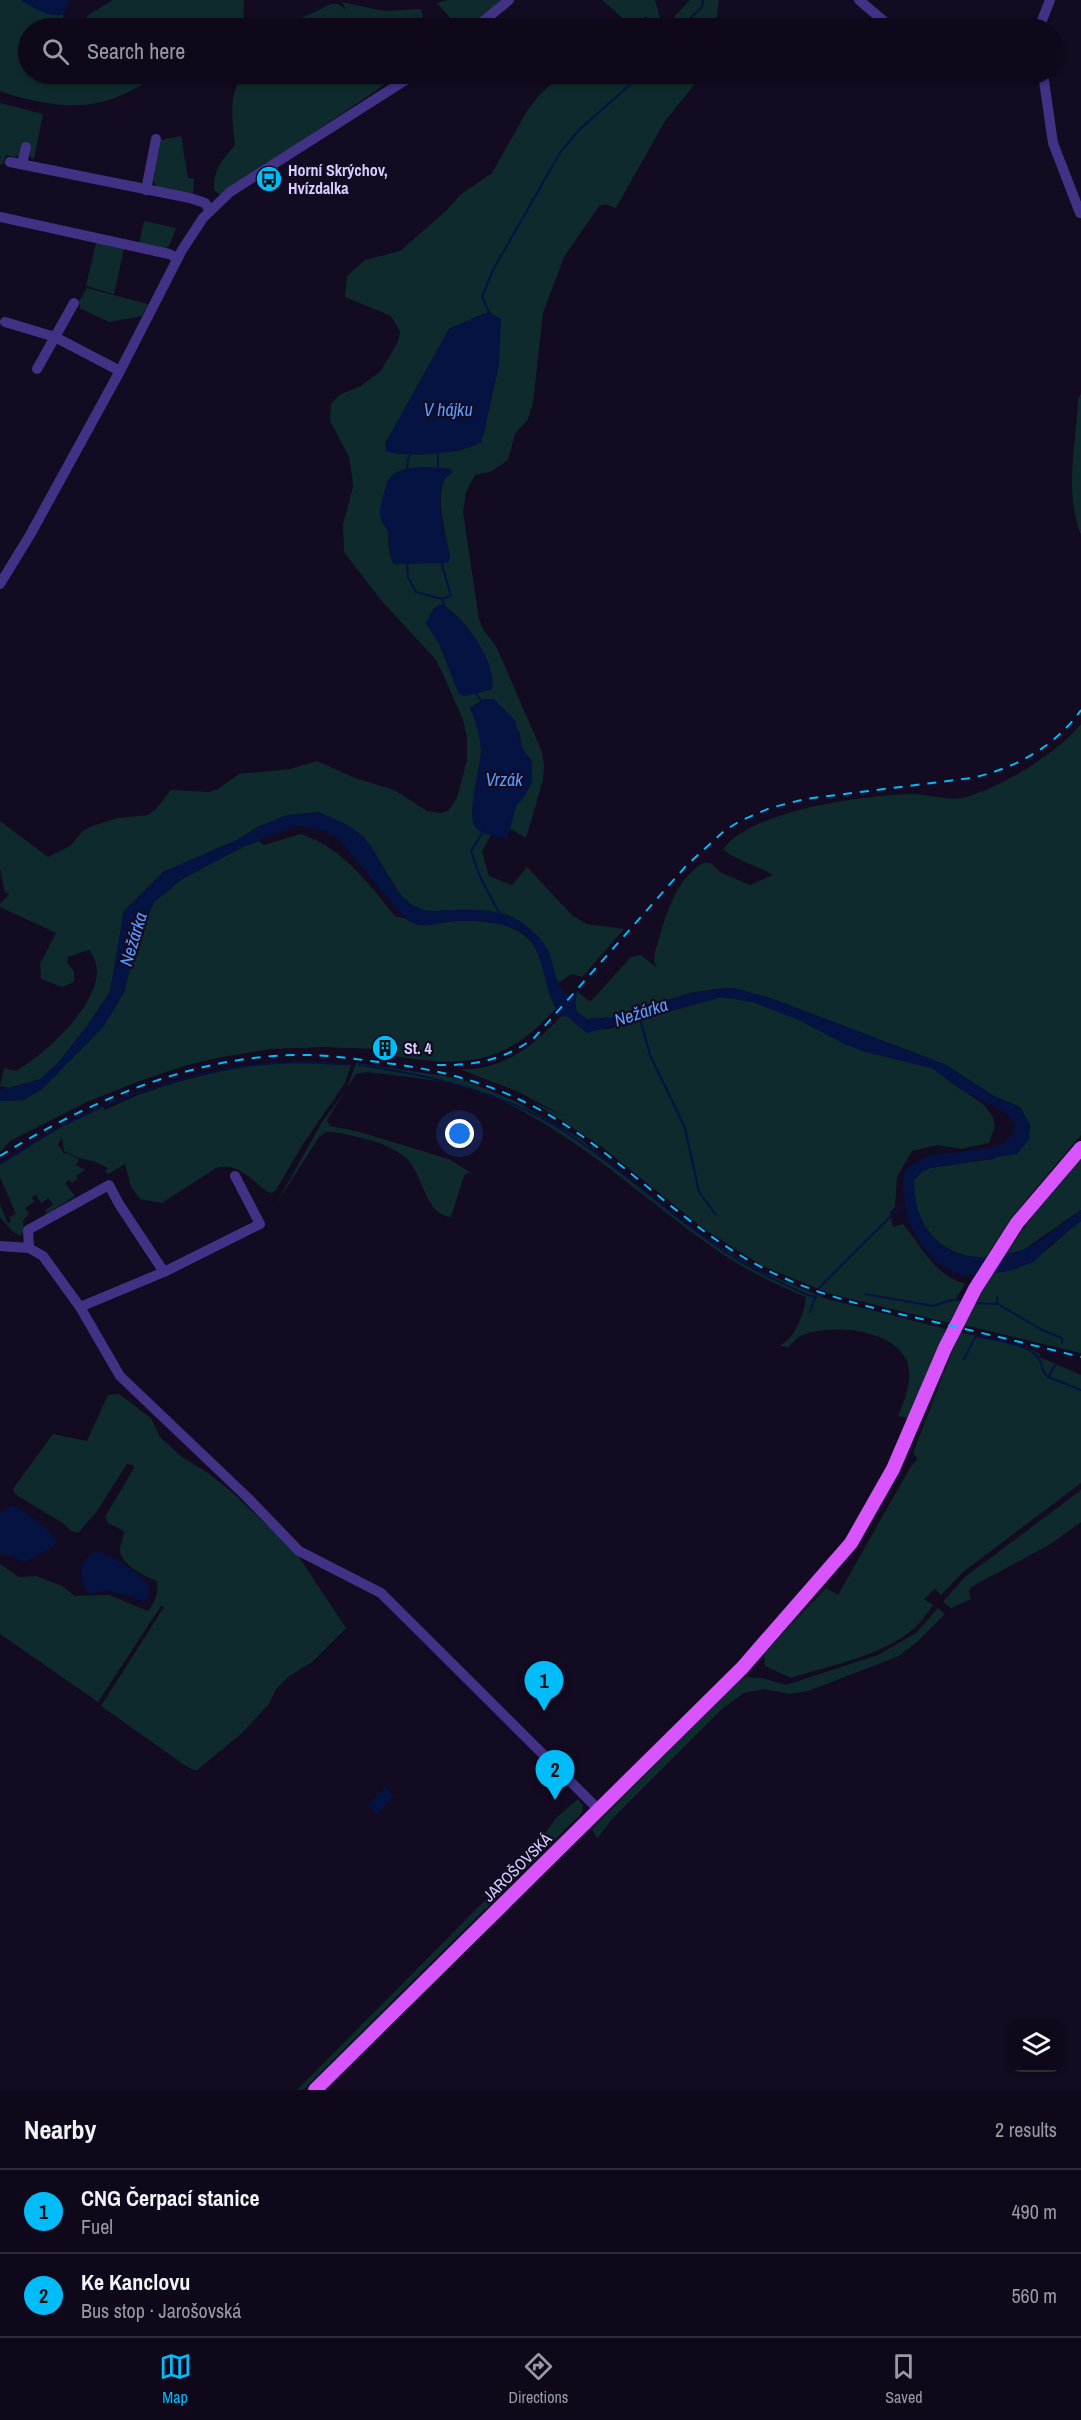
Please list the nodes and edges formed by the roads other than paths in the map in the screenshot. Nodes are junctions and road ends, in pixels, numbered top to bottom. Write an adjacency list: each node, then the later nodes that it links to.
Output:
1 (509, 0): 4 (street)
2 (860, 0): 5 (street)
3 (1050, 0): 6 (street)
4 (487, 18)
5 (881, 18)
6 (1043, 18)
7 (400, 84): 14 (street)
8 (1044, 84): 15 (street)
9 (156, 139): 13 (street)
10 (26, 147): 12 (street)
11 (10, 162): 12 (street)
12 (22, 164): 13 (street)
13 (146, 190): 14 (street)
14 (210, 211): 17 (street)
15 (1080, 213)
16 (0, 217): 17 (street)
17 (178, 258): 22 (street)
18 (74, 303): 20 (street)
19 (5, 322): 20 (street)
20 (55, 337): 21 (street); 22 (street)
21 (37, 369)
22 (120, 371): 23 (street)
23 (0, 584)
24 (1081, 1148): 30 (main road, JAROŠOVSKÁ)
25 (235, 1176): 28 (street)
26 (0, 1246): 27 (street)
27 (29, 1248): 28 (street); 29 (street)
28 (164, 1272): 29 (street)
29 (80, 1307): 30 (street)
30 (598, 1809): 31 (main road, JAROŠOVSKÁ)
31 (315, 2090)

